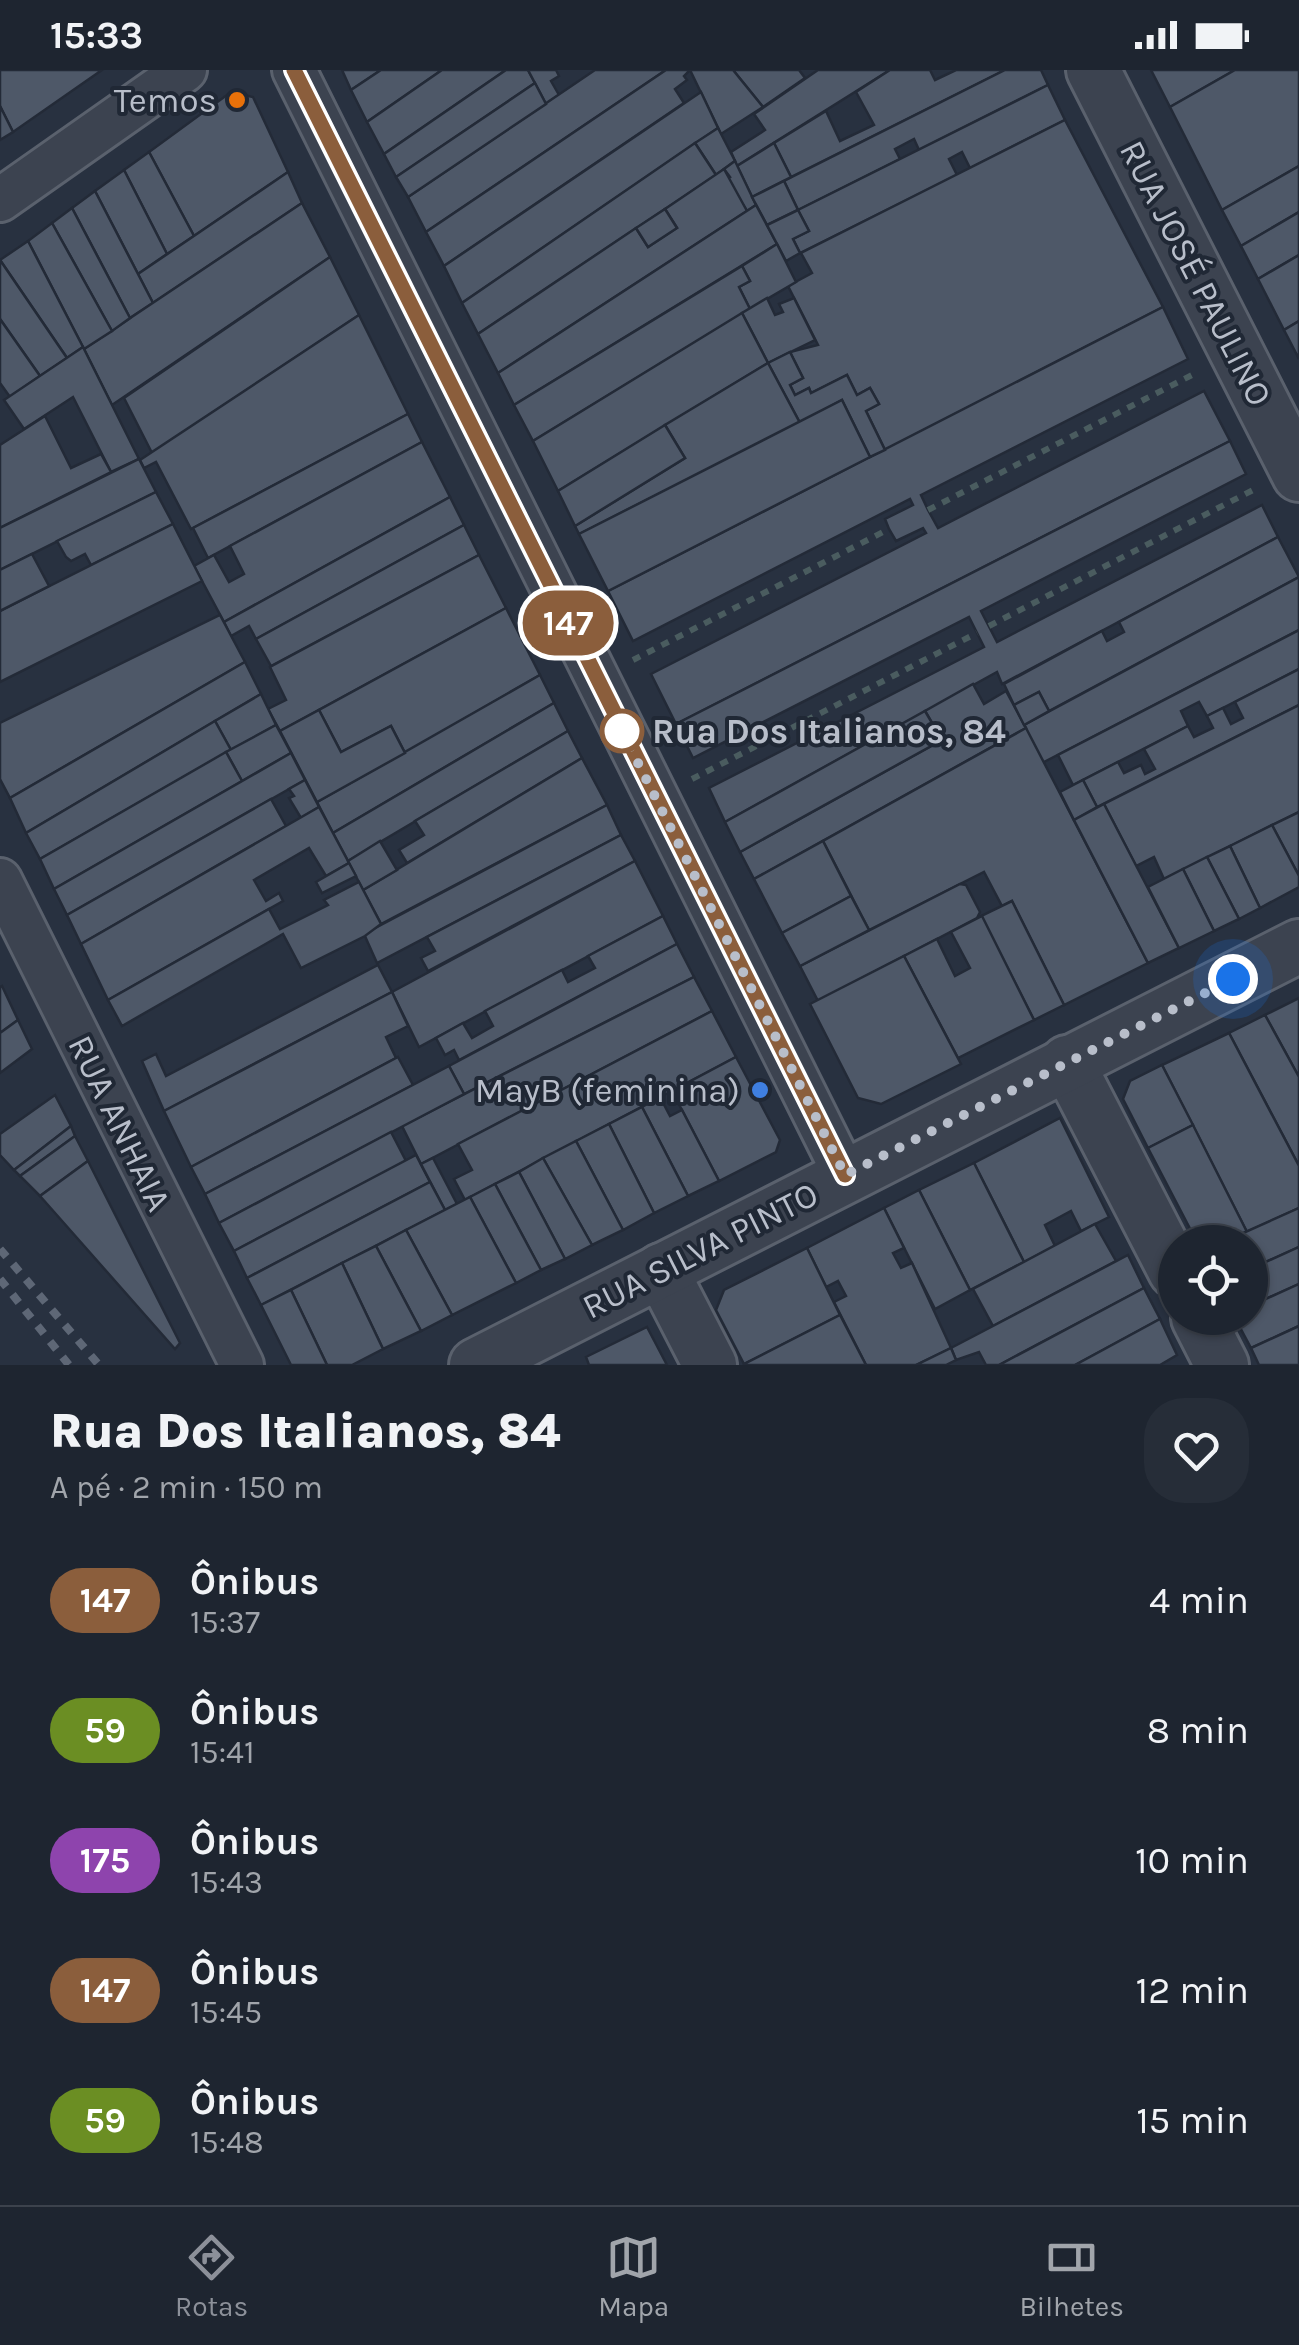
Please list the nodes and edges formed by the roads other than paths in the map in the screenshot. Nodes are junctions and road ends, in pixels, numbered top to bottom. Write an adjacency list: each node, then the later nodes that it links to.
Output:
1 (185, 70): 4 (street)
2 (294, 70): 9 (street)
3 (1093, 70): 5 (street, RUA JOSÉ PAULINO)
4 (0, 200)
5 (1297, 472)
6 (0, 880): 13 (street, RUA ANHAIA)
7 (1299, 946): 8 (street, RUA SILVA PINTO)
8 (1067, 1062): 9 (street, RUA SILVA PINTO); 10 (street)
9 (845, 1175): 11 (street, RUA SILVA PINTO)
10 (1158, 1238)
11 (661, 1270): 14 (street, RUA SILVA PINTO); 15 (street)
12 (1207, 1335): 16 (street)
13 (242, 1365)
14 (476, 1365)
15 (710, 1365)
16 (1222, 1365)

